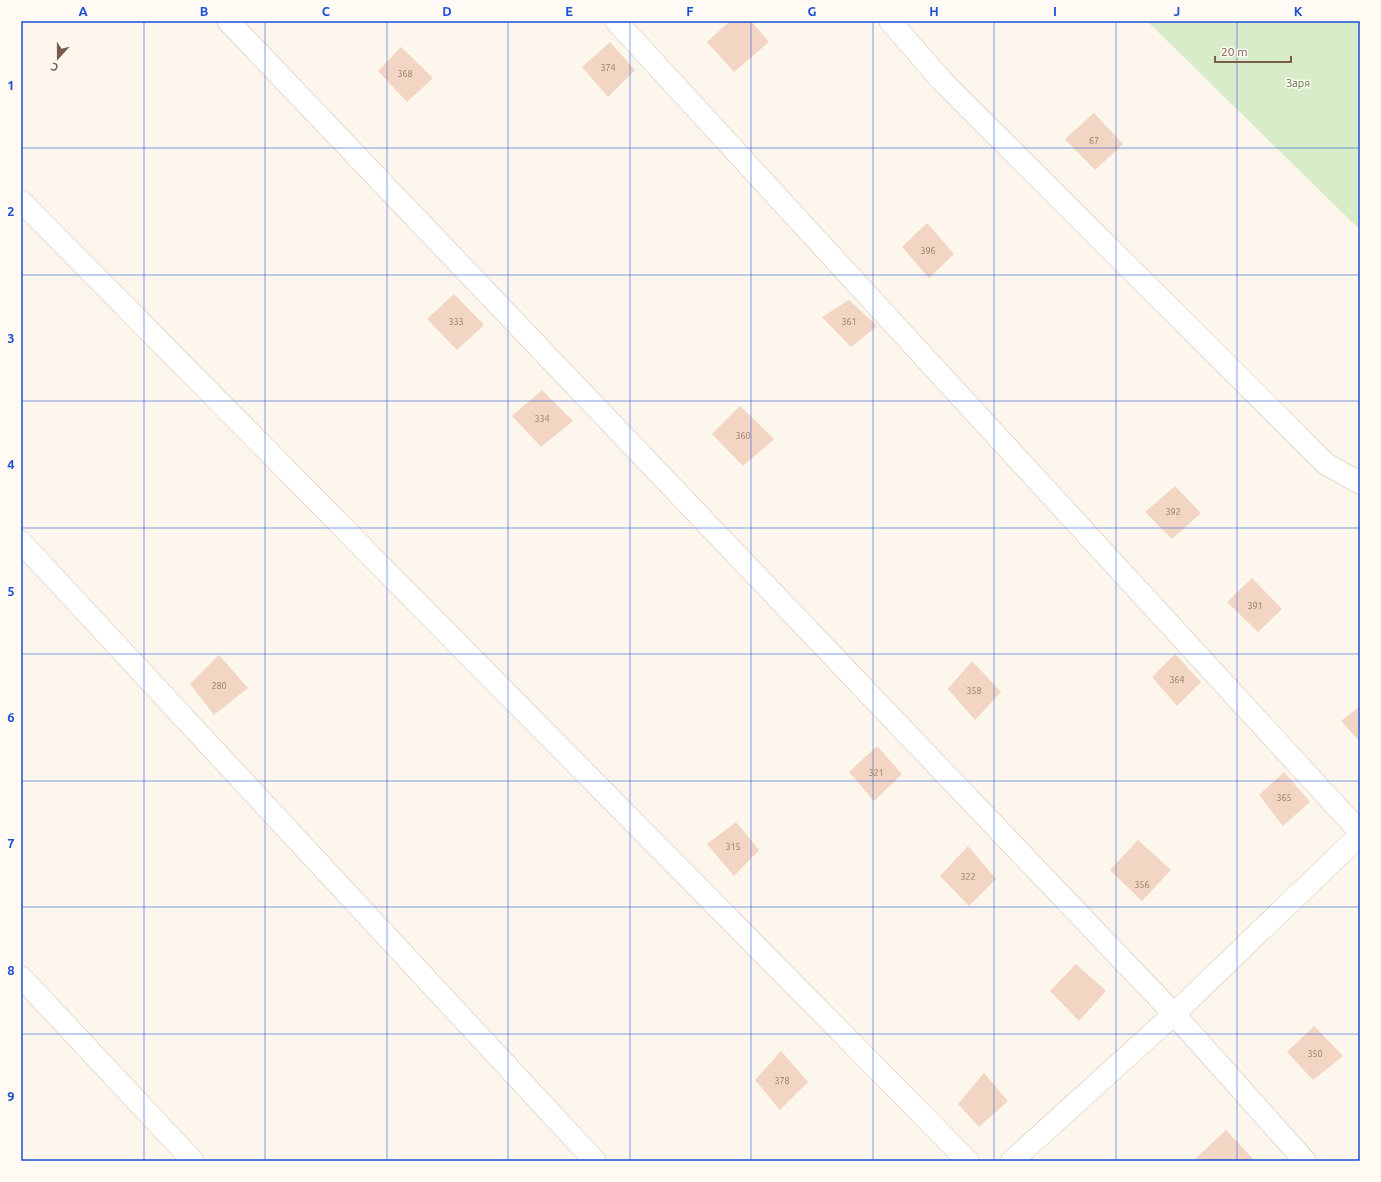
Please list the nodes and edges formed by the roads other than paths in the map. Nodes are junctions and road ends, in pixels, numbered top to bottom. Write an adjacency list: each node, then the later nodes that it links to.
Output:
1 (228, 21): 9 (street)
2 (616, 21): 7 (street)
3 (890, 21): 5 (street)
4 (21, 201): 12 (street)
5 (1360, 483)
6 (21, 542): 11 (street)
7 (1360, 833): 9 (street)
8 (21, 977): 10 (street)
9 (1174, 1014): 13 (street); 14 (street)
10 (193, 1161)
11 (595, 1161)
12 (968, 1161)
13 (1012, 1161)
14 (1305, 1161)

